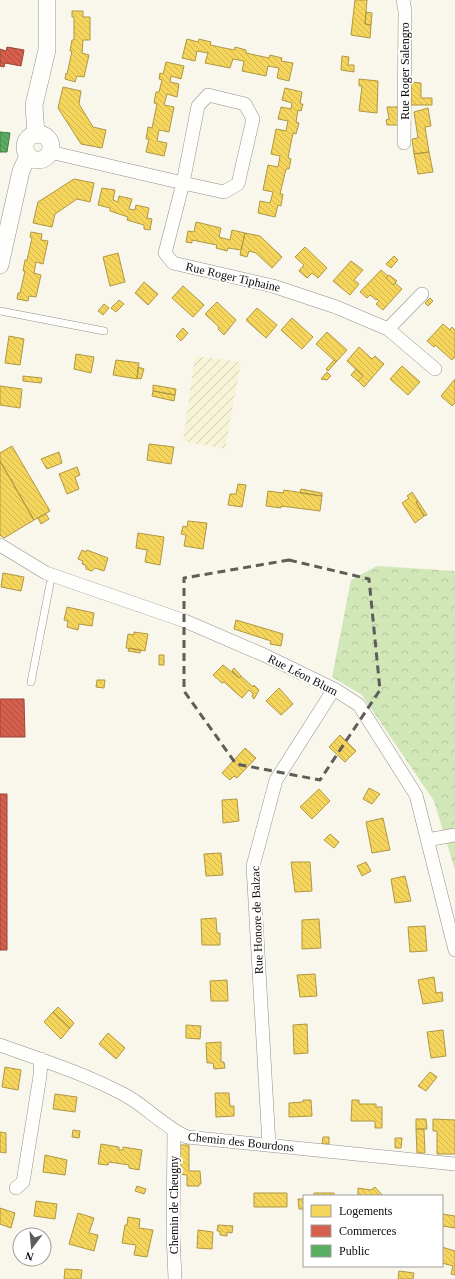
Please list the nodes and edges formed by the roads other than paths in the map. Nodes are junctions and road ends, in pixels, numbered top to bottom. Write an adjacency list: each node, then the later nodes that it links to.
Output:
1 (47, 0): 3 (street)
2 (403, 0): 4 (street, Rue Roger Salengro)
3 (36, 135): 5 (street); 6 (street)
4 (404, 143)
5 (50, 152): 6 (street); 7 (street)
6 (28, 156): 8 (street)
7 (183, 183): 7 (street, Rue Roger Tiphaine); 11 (street, Rue Roger Tiphaine)
8 (0, 265)
9 (422, 294): 11 (street)
10 (0, 311): 12 (lane)
11 (388, 329): 13 (street, Rue Roger Tiphaine)
12 (104, 331)
13 (435, 369)
14 (0, 545): 17 (street, Rue Léon Blum)
15 (50, 584): 16 (lane)
16 (31, 682)
17 (334, 689): 19 (street, Rue Léon Blum); 24 (street, Rue Honore de Balzac)
18 (455, 835): 19 (street)
19 (427, 840): 20 (street, Rue Léon Blum)
20 (455, 950)
21 (0, 1046): 22 (street, Chemin des Bourdons)
22 (41, 1059): 23 (street, Chemin des Bourdons); 26 (street)
23 (174, 1132): 24 (street, Chemin des Bourdons); 27 (street, Chemin de Cheugny)
24 (269, 1145): 25 (street, Chemin des Bourdons)
25 (455, 1164)
26 (16, 1188)
27 (175, 1279)

